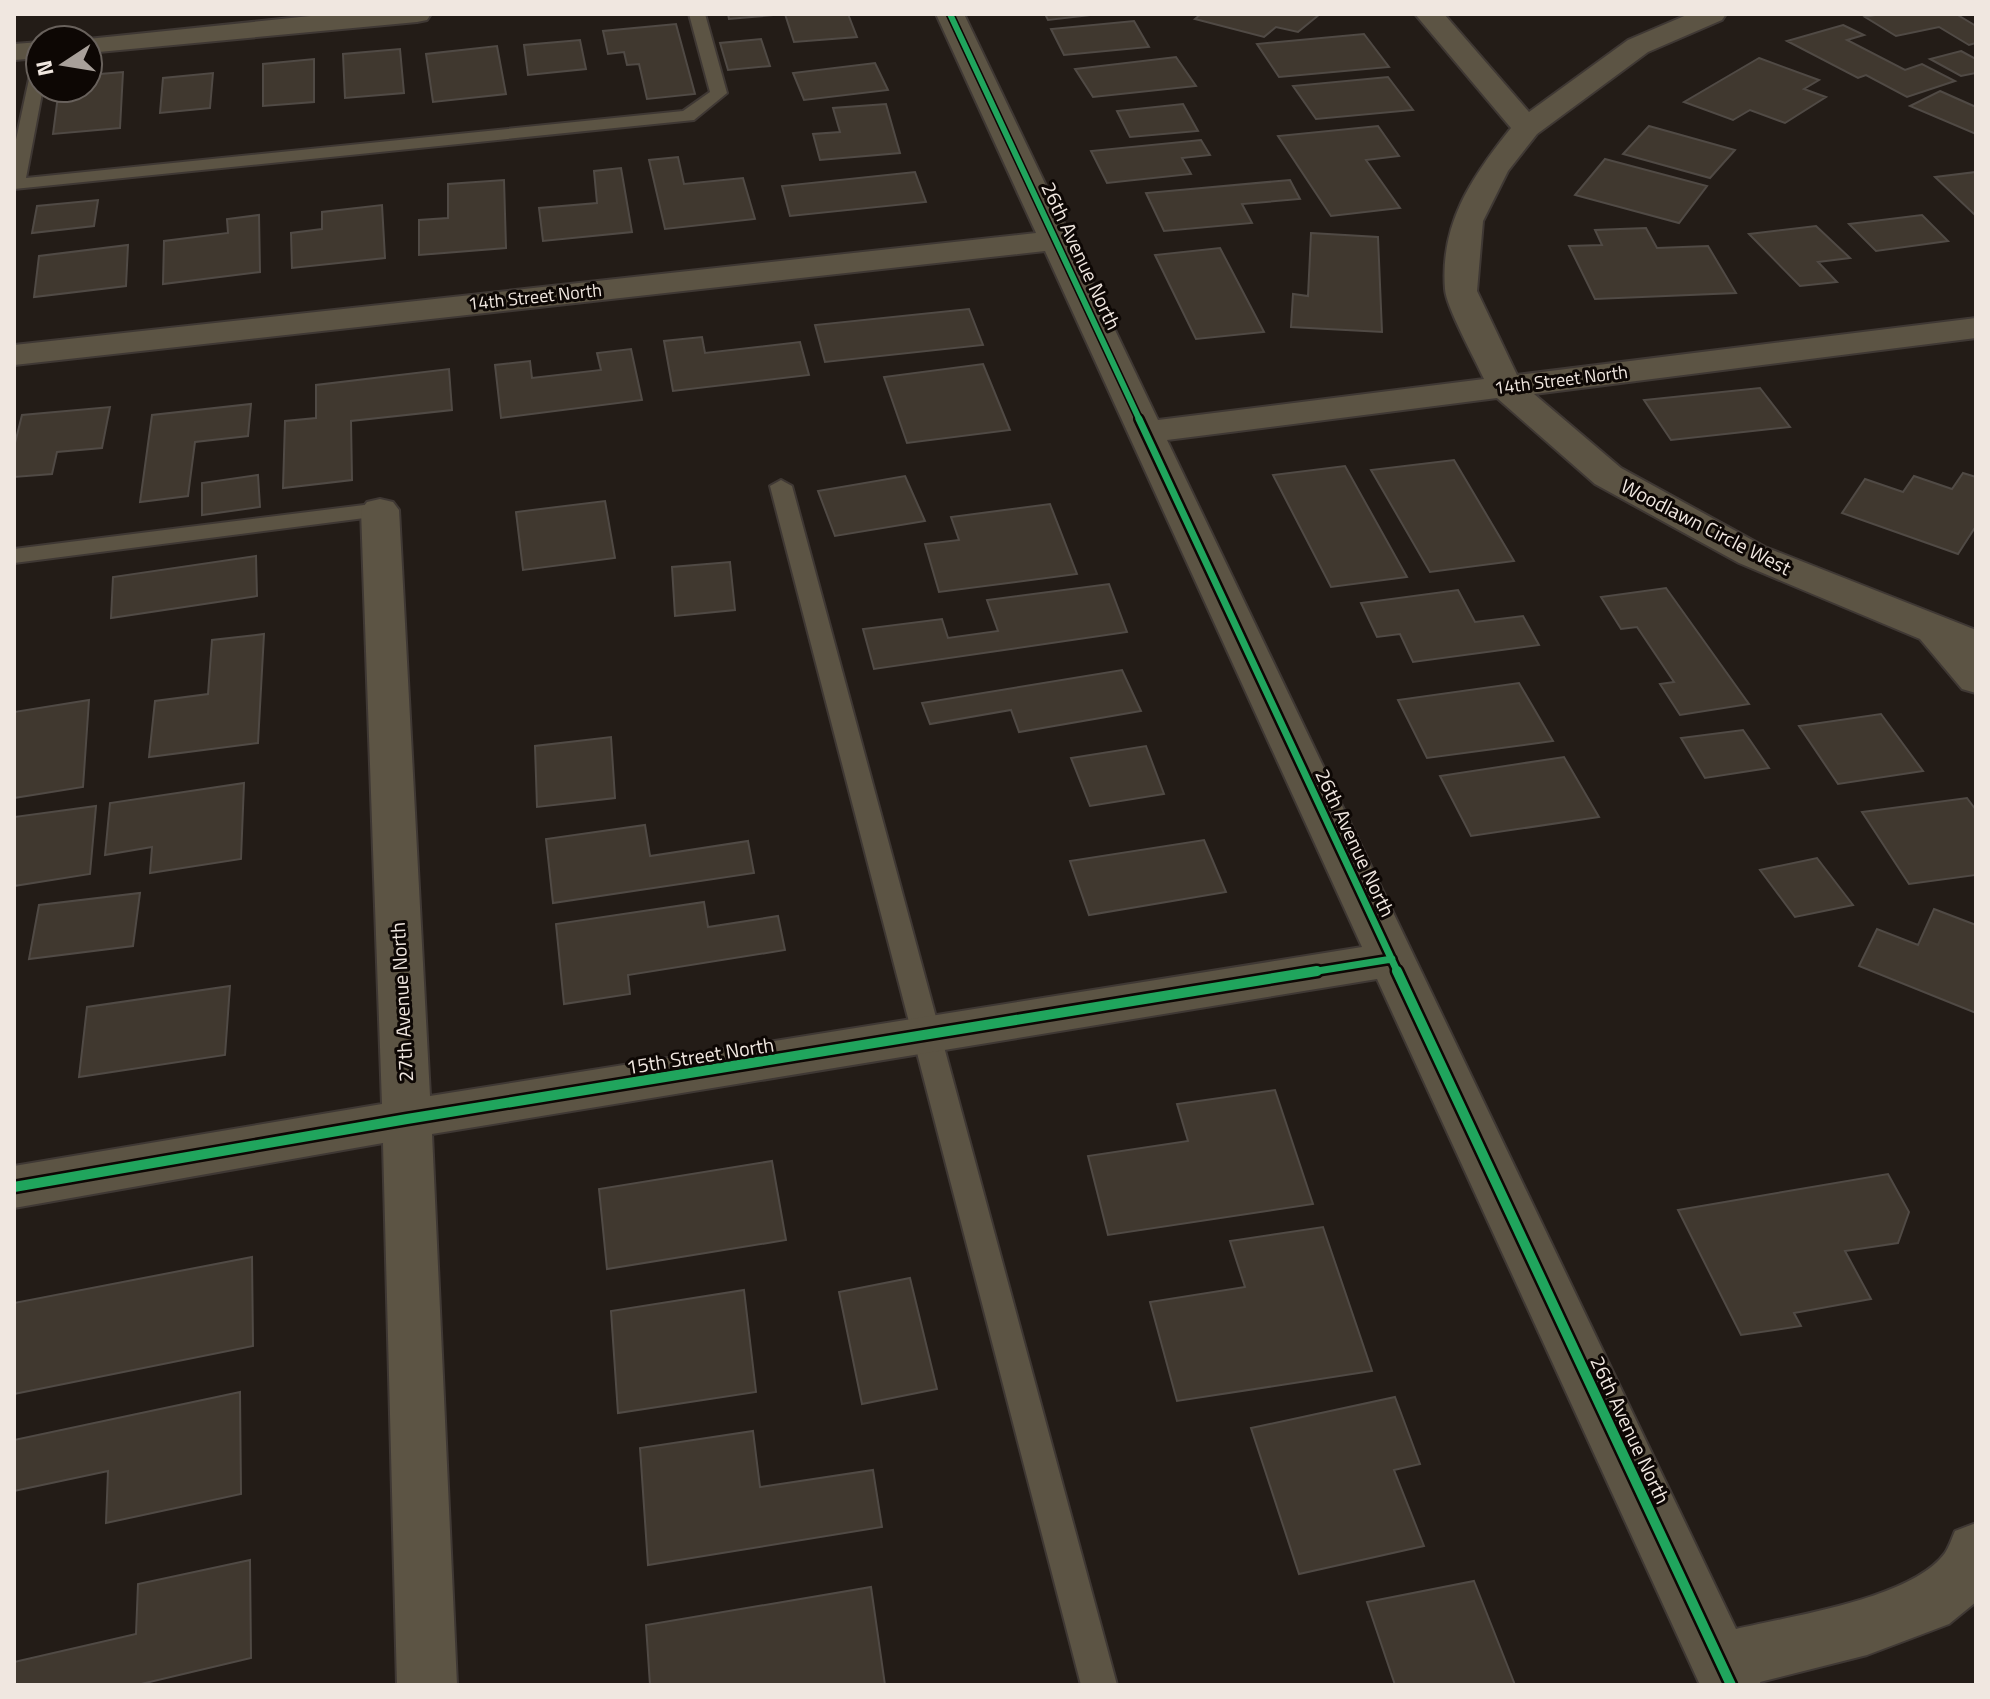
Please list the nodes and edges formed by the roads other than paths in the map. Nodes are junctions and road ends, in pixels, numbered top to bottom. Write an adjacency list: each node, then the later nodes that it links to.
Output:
1 (417, 14): 6 (street)
2 (697, 14): 7 (lane)
3 (950, 14): 9 (street, 26th Avenue North)
4 (1429, 14): 8 (street)
5 (1712, 14): 8 (street)
6 (104, 43)
7 (31, 104)
8 (1527, 128): 12 (street)
9 (1055, 240): 11 (street, 14th Street North); 13 (street, 26th Avenue North)
10 (1976, 328): 12 (street, 14th Street North)
11 (14, 355)
12 (1505, 387): 13 (street, 14th Street North); 17 (street, Woodlawn Circle West)
13 (1145, 432): 20 (street, 26th Avenue North)
14 (781, 486): 21 (lane)
15 (380, 510): 16 (lane); 22 (street, 27th Avenue North)
16 (14, 556)
17 (1934, 630): 18 (street, Woodlawn Circle West); 19 (street)
18 (1976, 643)
19 (1976, 680)
20 (1392, 959): 21 (street, 15th Street North); 25 (street, 26th Avenue North)
21 (926, 1035): 22 (street, 15th Street North); 27 (lane)
22 (407, 1119): 23 (street, 15th Street North); 26 (street, 27th Avenue North)
23 (14, 1187)
24 (1976, 1550): 25 (street)
25 (1726, 1673)
26 (427, 1685)
27 (1099, 1685)

